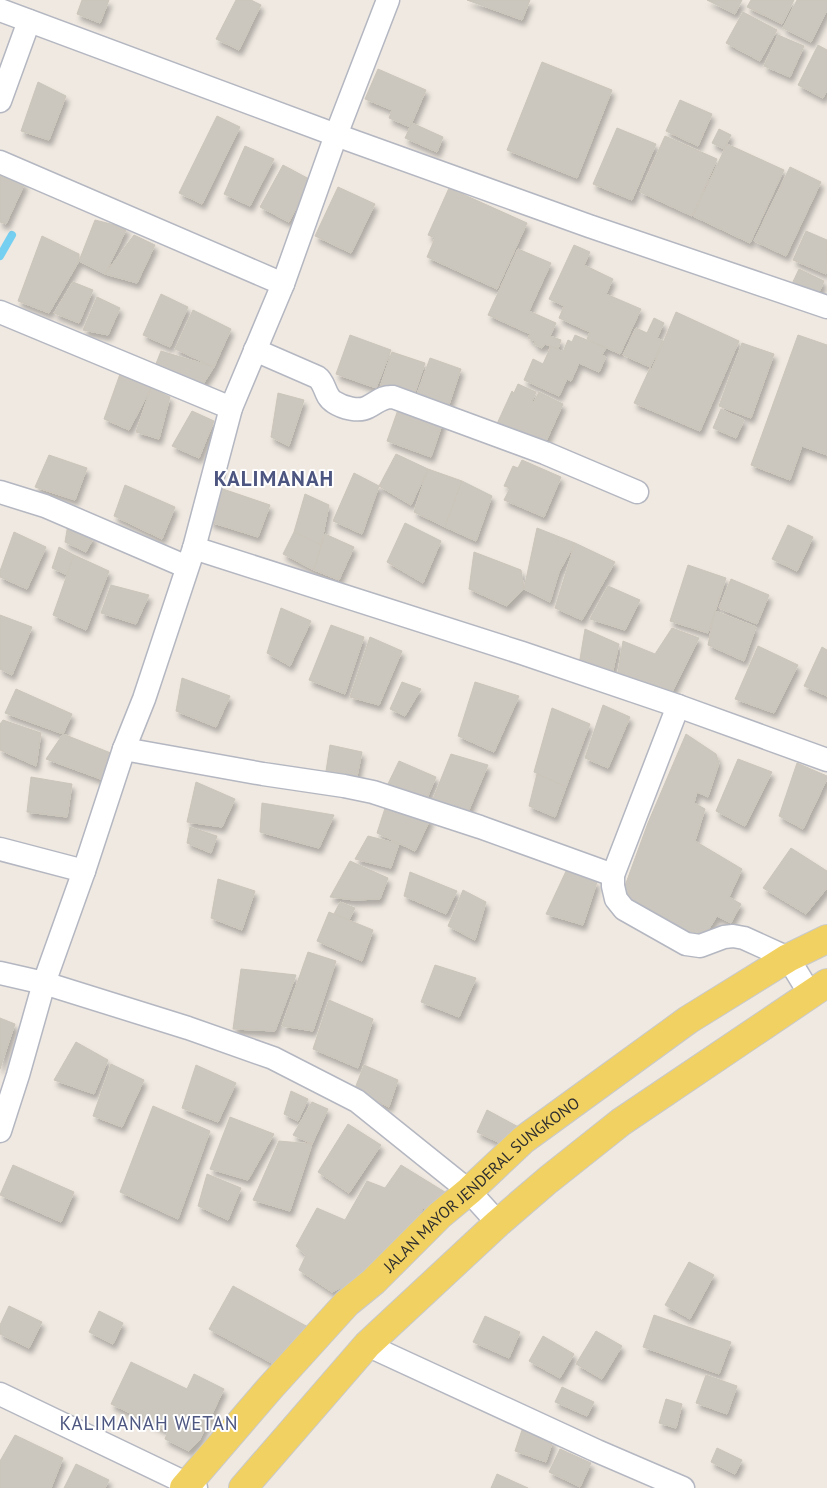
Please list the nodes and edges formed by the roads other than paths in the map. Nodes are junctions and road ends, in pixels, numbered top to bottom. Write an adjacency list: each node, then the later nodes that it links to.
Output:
1 (388, 0): 5 (street)
2 (0, 10): 3 (street)
3 (29, 21): 4 (street); 5 (street)
4 (0, 101)
5 (336, 135): 7 (street); 8 (street)
6 (0, 162): 7 (street)
7 (283, 284): 10 (street)
8 (827, 307)
9 (0, 312): 11 (street)
10 (255, 350): 11 (street); 13 (street)
11 (231, 408): 14 (street)
12 (0, 492): 14 (street)
13 (637, 492)
14 (191, 557): 15 (street); 16 (street)
15 (678, 706): 17 (street); 20 (street)
16 (124, 749): 19 (street); 20 (street)
17 (827, 760)
18 (0, 850): 19 (street)
19 (84, 871): 24 (street)
20 (613, 875): 22 (street)
21 (827, 939): 22 (main road, JALAN MAYOR JENDERAL SUNGKONO)
22 (788, 958): 25 (street); 27 (main road, JALAN MAYOR JENDERAL SUNGKONO)
23 (0, 973): 24 (street)
24 (44, 983): 26 (street); 27 (street)
25 (819, 988): 28 (main road)
26 (0, 1131)
27 (470, 1191): 28 (street); 31 (main road, JALAN MAYOR JENDERAL SUNGKONO)
28 (498, 1223): 29 (main road)
29 (367, 1345): 32 (main road); 33 (street)
30 (0, 1394): 31 (street)
31 (189, 1487)
32 (243, 1488)
33 (683, 1488)

